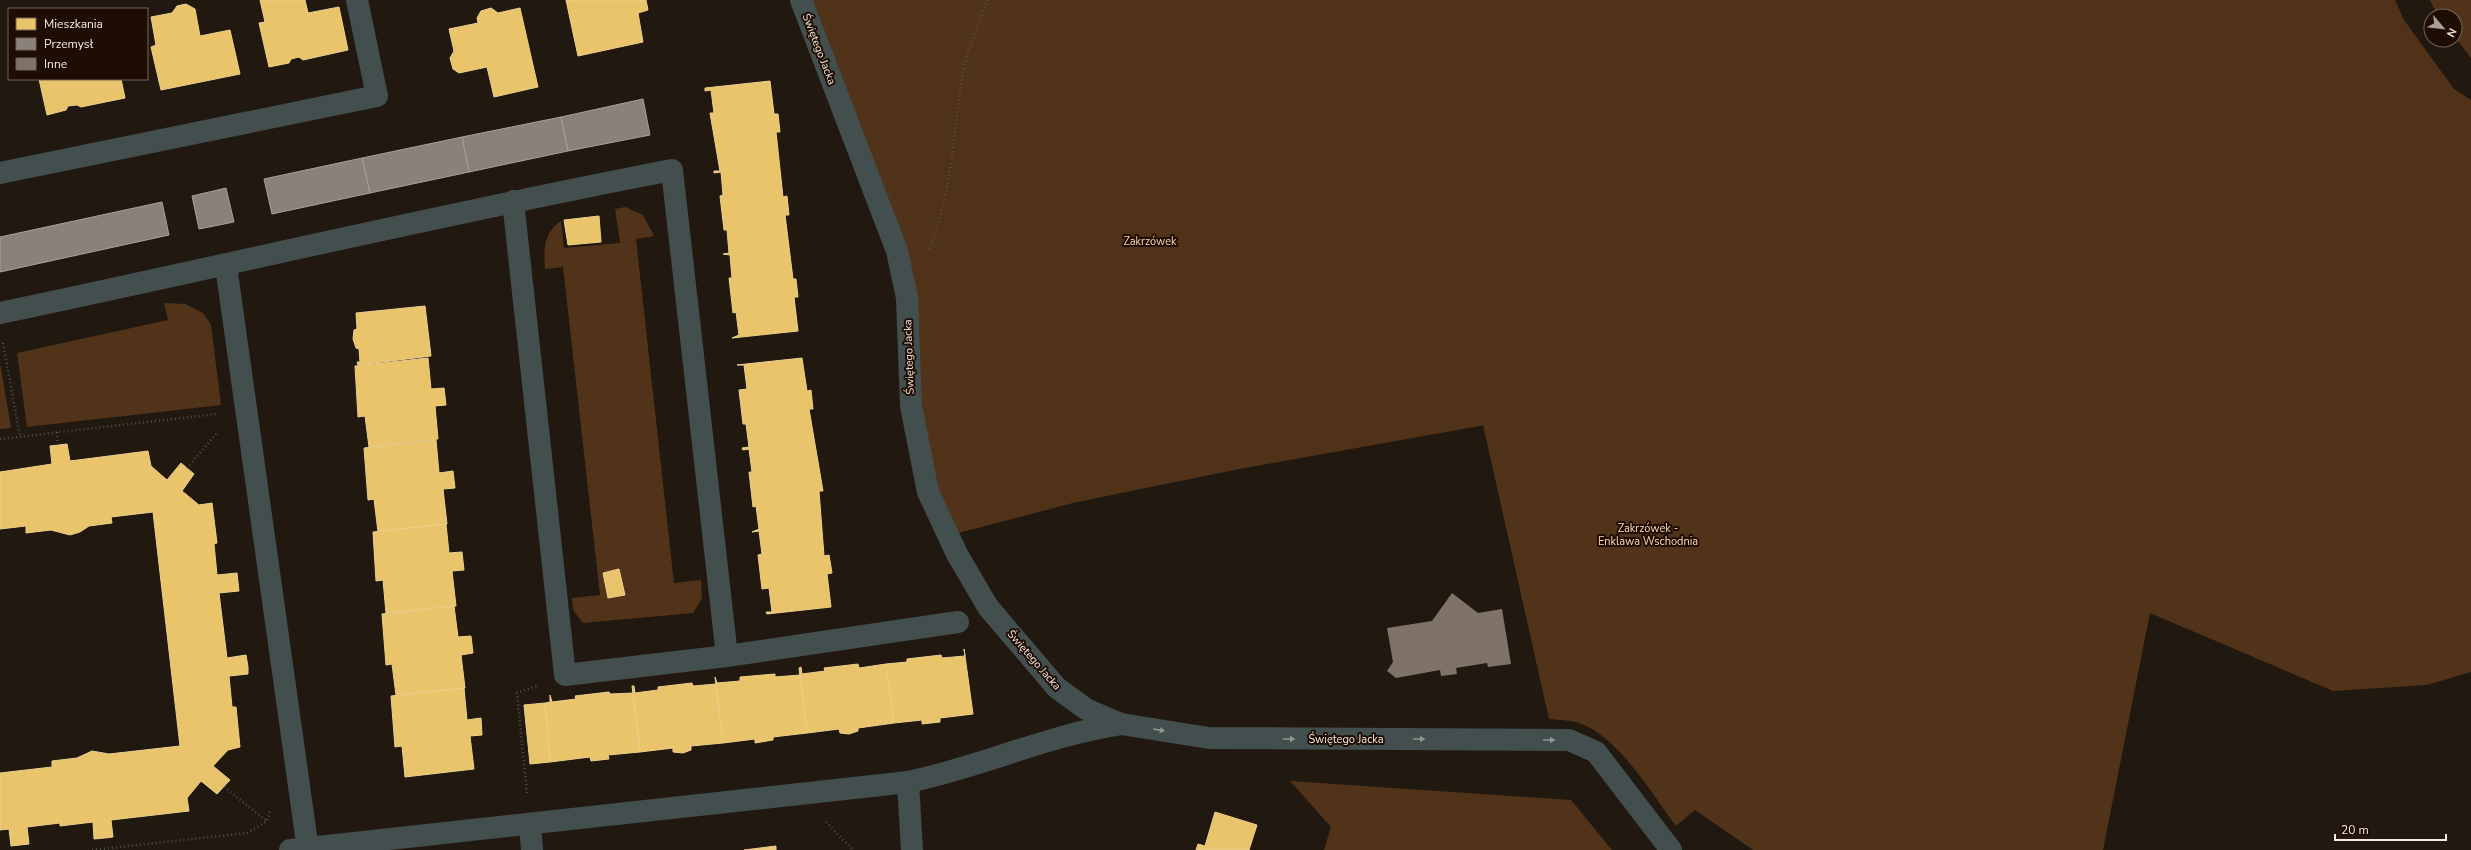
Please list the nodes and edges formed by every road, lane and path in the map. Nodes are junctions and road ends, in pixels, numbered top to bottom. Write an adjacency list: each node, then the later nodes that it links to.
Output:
1 (357, 0): 4 (street)
2 (801, 0): 20 (street, Świętego Jacka)
3 (988, 0): 6 (path)
4 (0, 172)
5 (513, 200): 7 (street); 18 (street); 19 (street)
6 (926, 254)
7 (226, 266): 8 (street); 26 (street)
8 (0, 313)
9 (3, 339): 13 (path)
10 (219, 414): 12 (path)
11 (222, 426): 16 (path)
12 (57, 432): 13 (path); 15 (path)
13 (20, 437): 14 (path)
14 (0, 439)
15 (58, 445)
16 (188, 468)
17 (958, 622): 18 (street)
18 (727, 656): 19 (street)
19 (566, 675): 25 (path)
20 (1121, 724): 21 (street); 30 (street, Świętego Jacka, one-way to 30)
21 (908, 782): 25 (street); 29 (street)
22 (224, 787): 24 (path)
23 (271, 809): 24 (path)
24 (267, 822): 27 (path)
25 (530, 825): 26 (street); 28 (street)
26 (302, 849)
27 (92, 850)
28 (532, 850)
29 (912, 850)
30 (1671, 850)

